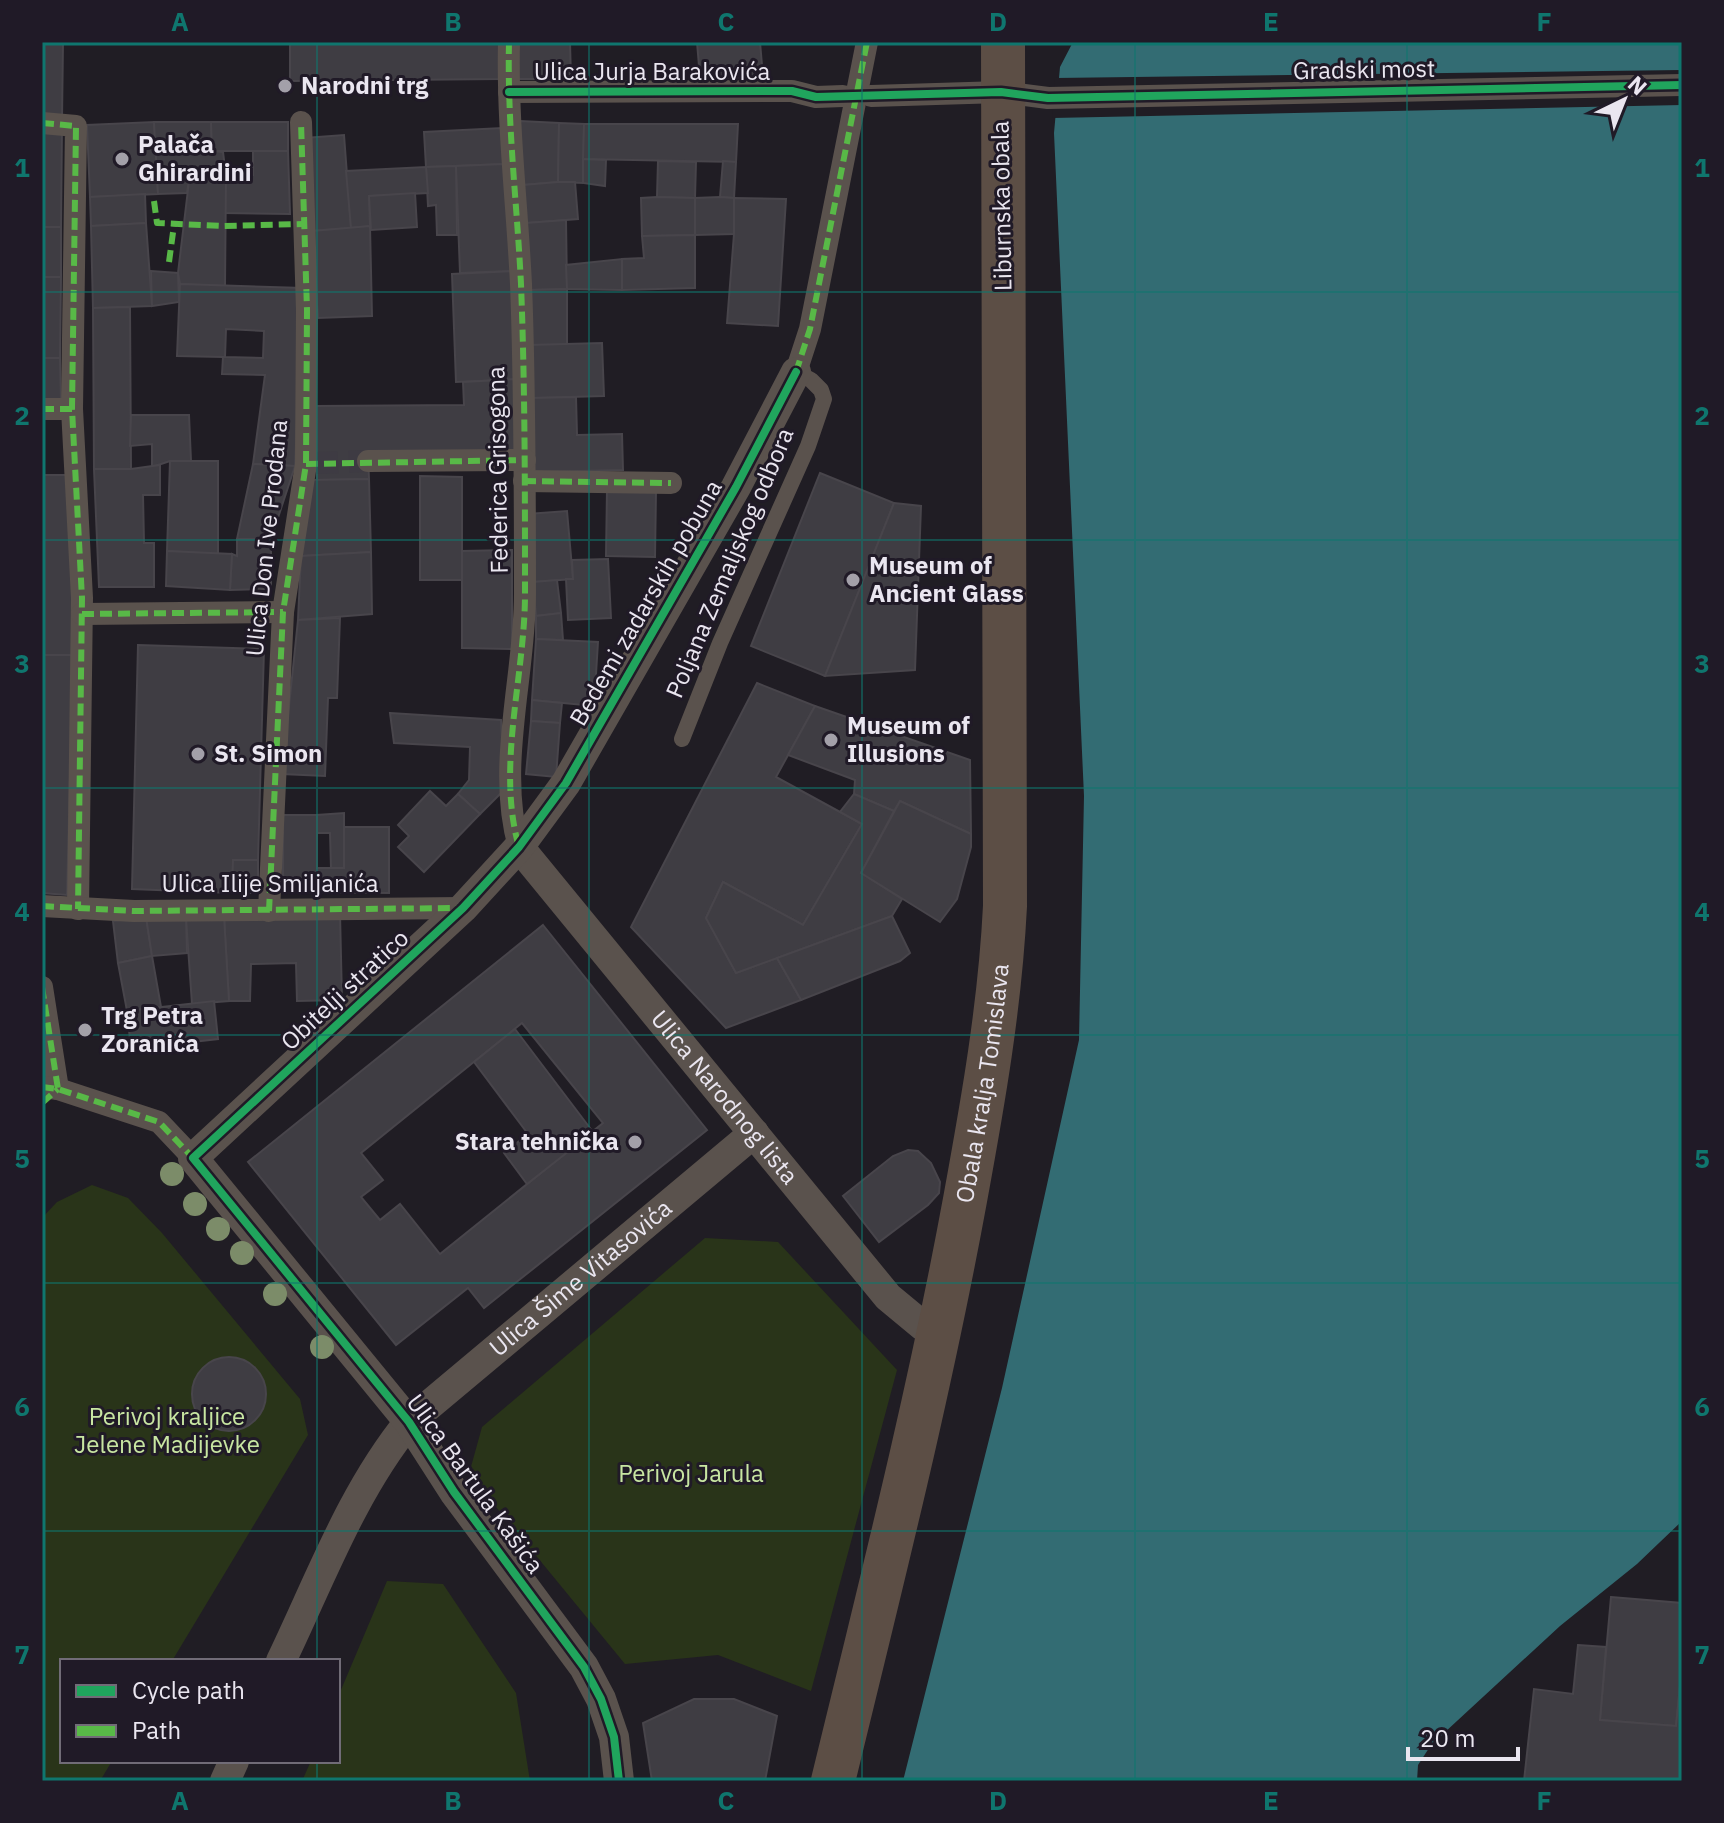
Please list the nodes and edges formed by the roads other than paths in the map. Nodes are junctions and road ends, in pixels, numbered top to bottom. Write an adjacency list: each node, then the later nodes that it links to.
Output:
1 (509, 42): 5 (street, Federica Grisogona)
2 (867, 42): 12 (street, Bedemi zadarskih pobuna)
3 (1003, 42): 6 (main road, Liburnska obala)
4 (1682, 85): 6 (street, Gradski most)
5 (509, 92): 7 (street, Ulica Jurja Barakovića); 16 (street, Federica Grisogona)
6 (1001, 92): 8 (street, Gradski most); 11 (main road, Liburnska obala)
7 (843, 96)
8 (871, 96)
9 (301, 122): 19 (street, Ulica Don Ive Prodana)
10 (42, 123): 14 (street)
11 (1003, 370): 30 (main road, Obala kralja Tomislava)
12 (796, 372): 20 (lane, Poljana Zemaljskog odbora); 21 (street, Bedemi zadarskih pobuna)
13 (42, 409): 14 (street)
14 (72, 409): 18 (street)
15 (368, 461): 16 (street)
16 (524, 471): 17 (street); 21 (street, Federica Grisogona)
17 (671, 483)
18 (82, 606): 19 (street); 24 (street)
19 (283, 612): 25 (street, Ulica Don Ive Prodana)
20 (682, 739)
21 (519, 847): 23 (street, Obitelji stratico); 28 (street, Ulica Narodnog lista)
22 (42, 906): 24 (street, Ulica Ilije Smiljanića)
23 (463, 908): 25 (street, Ulica Ilije Smiljanića); 29 (street, Obitelji stratico)
24 (78, 909): 25 (street, Ulica Ilije Smiljanića)
25 (269, 911)
26 (42, 987): 27 (street)
27 (47, 1093): 29 (street)
28 (754, 1133): 30 (street, Ulica Narodnog lista); 31 (street, Ulica Šime Vitasovića)
29 (193, 1158): 31 (street, Ulica Bartula Kašića)
30 (940, 1334): 34 (main road, Obala kralja Tomislava)
31 (409, 1422): 32 (street, Ulica Šime Vitasovića); 33 (street, Ulica Bartula Kašića)
32 (282, 1659)
33 (619, 1781)
34 (833, 1781)

